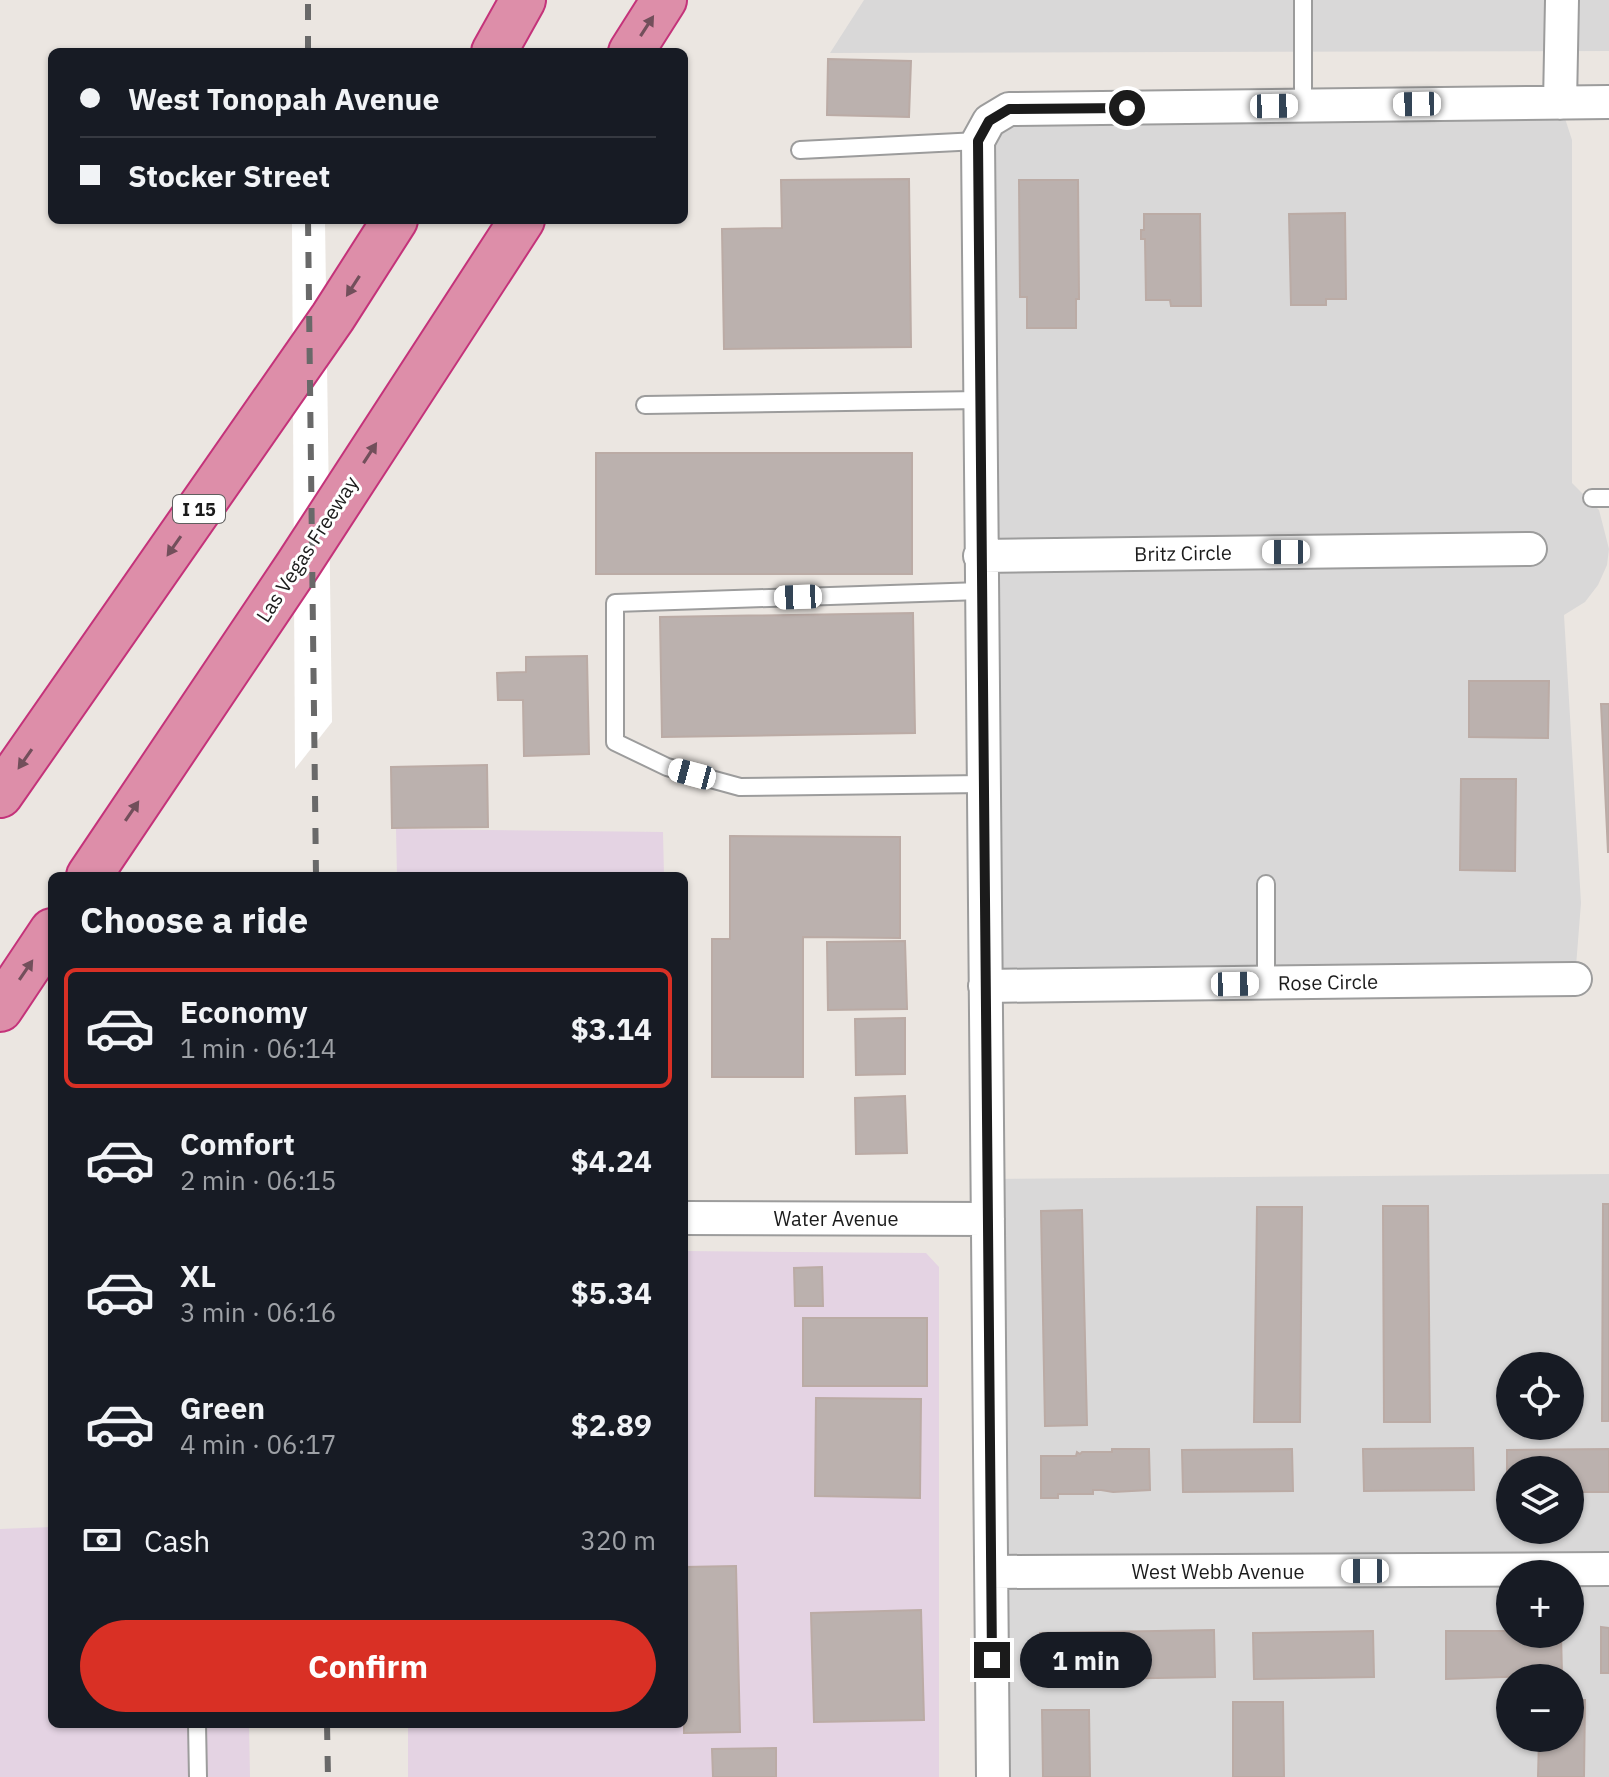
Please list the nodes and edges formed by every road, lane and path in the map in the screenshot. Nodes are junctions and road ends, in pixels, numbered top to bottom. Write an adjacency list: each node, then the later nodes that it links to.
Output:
1 (499, 0): 6 (highway)
2 (523, 0): 7 (highway)
3 (664, 0): 8 (highway, one-way to 3)
4 (1303, 0): 11 (lane)
5 (1562, 0): 10 (street)
6 (479, 48)
7 (496, 48)
8 (634, 48)
9 (1609, 102): 10 (street)
10 (1560, 103): 11 (street)
11 (1303, 105): 12 (street)
12 (984, 131): 13 (lane); 16 (street)
13 (800, 150)
14 (392, 224): 22 (highway, I 15, one-way to 22)
15 (519, 224): 23 (highway, Las Vegas Freeway, one-way to 15)
16 (980, 400): 17 (lane); 19 (street)
17 (645, 405)
18 (1530, 549): 19 (street, Britz Circle)
19 (980, 556): 20 (street)
20 (981, 591): 21 (street); 21 (lane)
21 (983, 784): 28 (street)
22 (0, 795)
23 (92, 872)
24 (1266, 884): 27 (lane)
25 (48, 937): 29 (highway, one-way to 25)
26 (1575, 979): 27 (street, Rose Circle)
27 (1266, 983): 28 (street, Rose Circle)
28 (985, 986): 31 (street)
29 (0, 1009)
30 (688, 1218): 31 (street, Water Avenue)
31 (988, 1219): 33 (street)
32 (1609, 1569): 33 (street, West Webb Avenue)
33 (992, 1572): 36 (street)
34 (197, 1728): 35 (lane)
35 (198, 1777)
36 (993, 1777)

